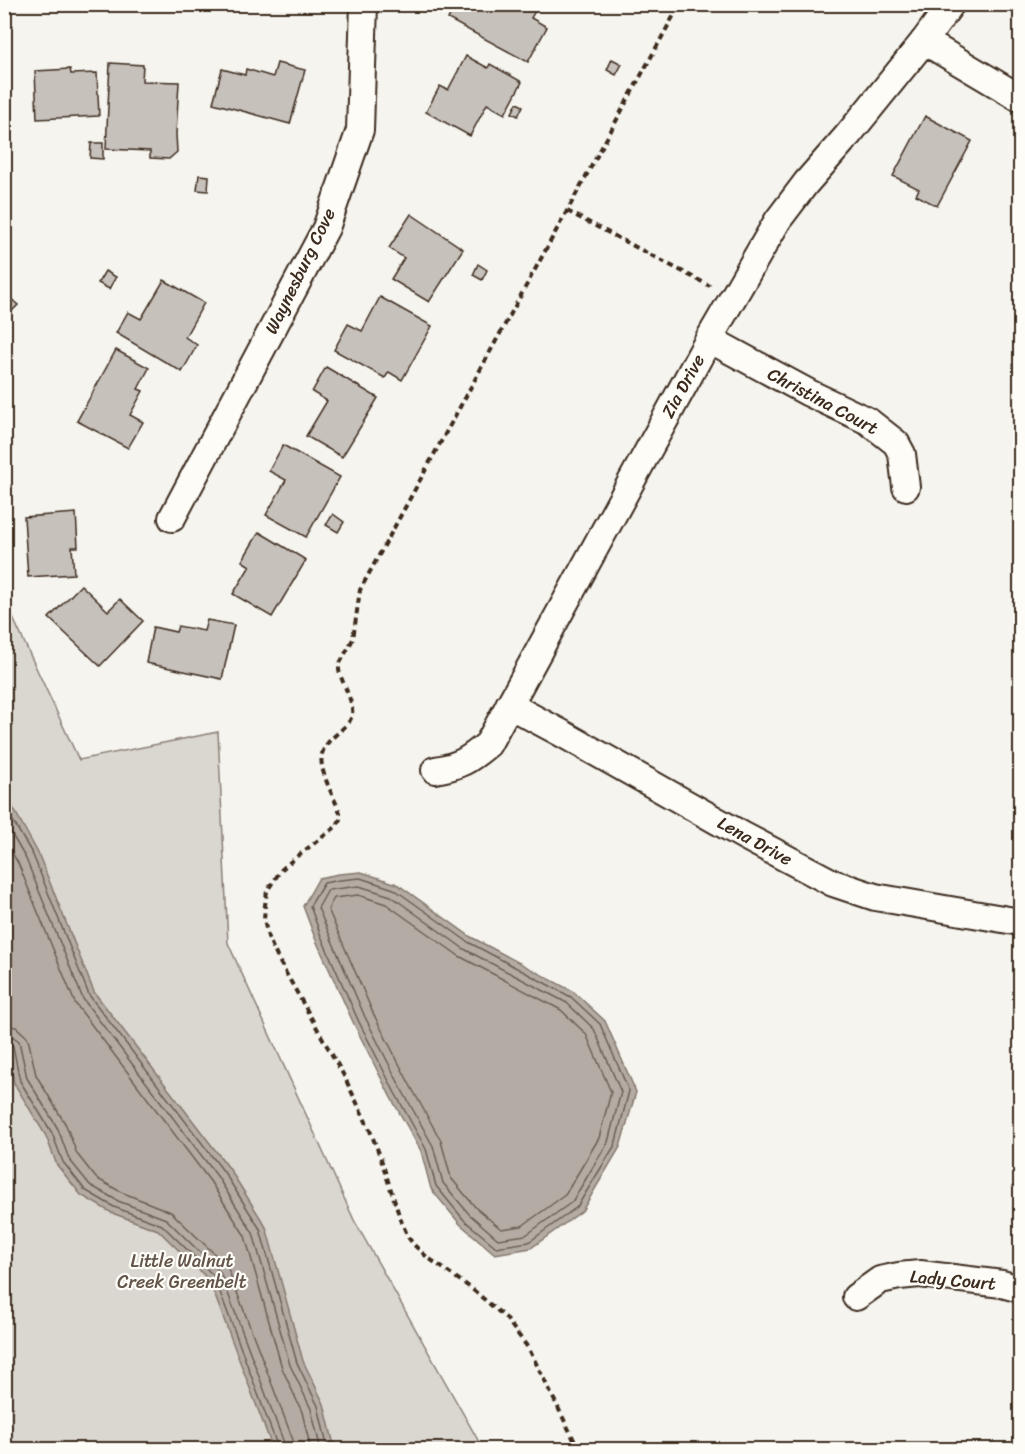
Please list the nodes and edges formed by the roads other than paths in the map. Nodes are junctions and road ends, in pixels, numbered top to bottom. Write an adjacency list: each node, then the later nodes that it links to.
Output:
1 (364, 4): 7 (street, Waynesburg Cove)
2 (951, 4): 3 (street, Zia Drive)
3 (924, 41): 4 (street); 5 (street, Zia Drive)
4 (1020, 98)
5 (709, 339): 6 (street, Christina Court); 8 (street, Zia Drive)
6 (906, 488)
7 (172, 518)
8 (509, 705): 9 (street, Zia Drive); 10 (street, Lena Drive)
9 (435, 770)
10 (1020, 922)
11 (1020, 1289): 12 (street, Lady Court)
12 (856, 1297)

